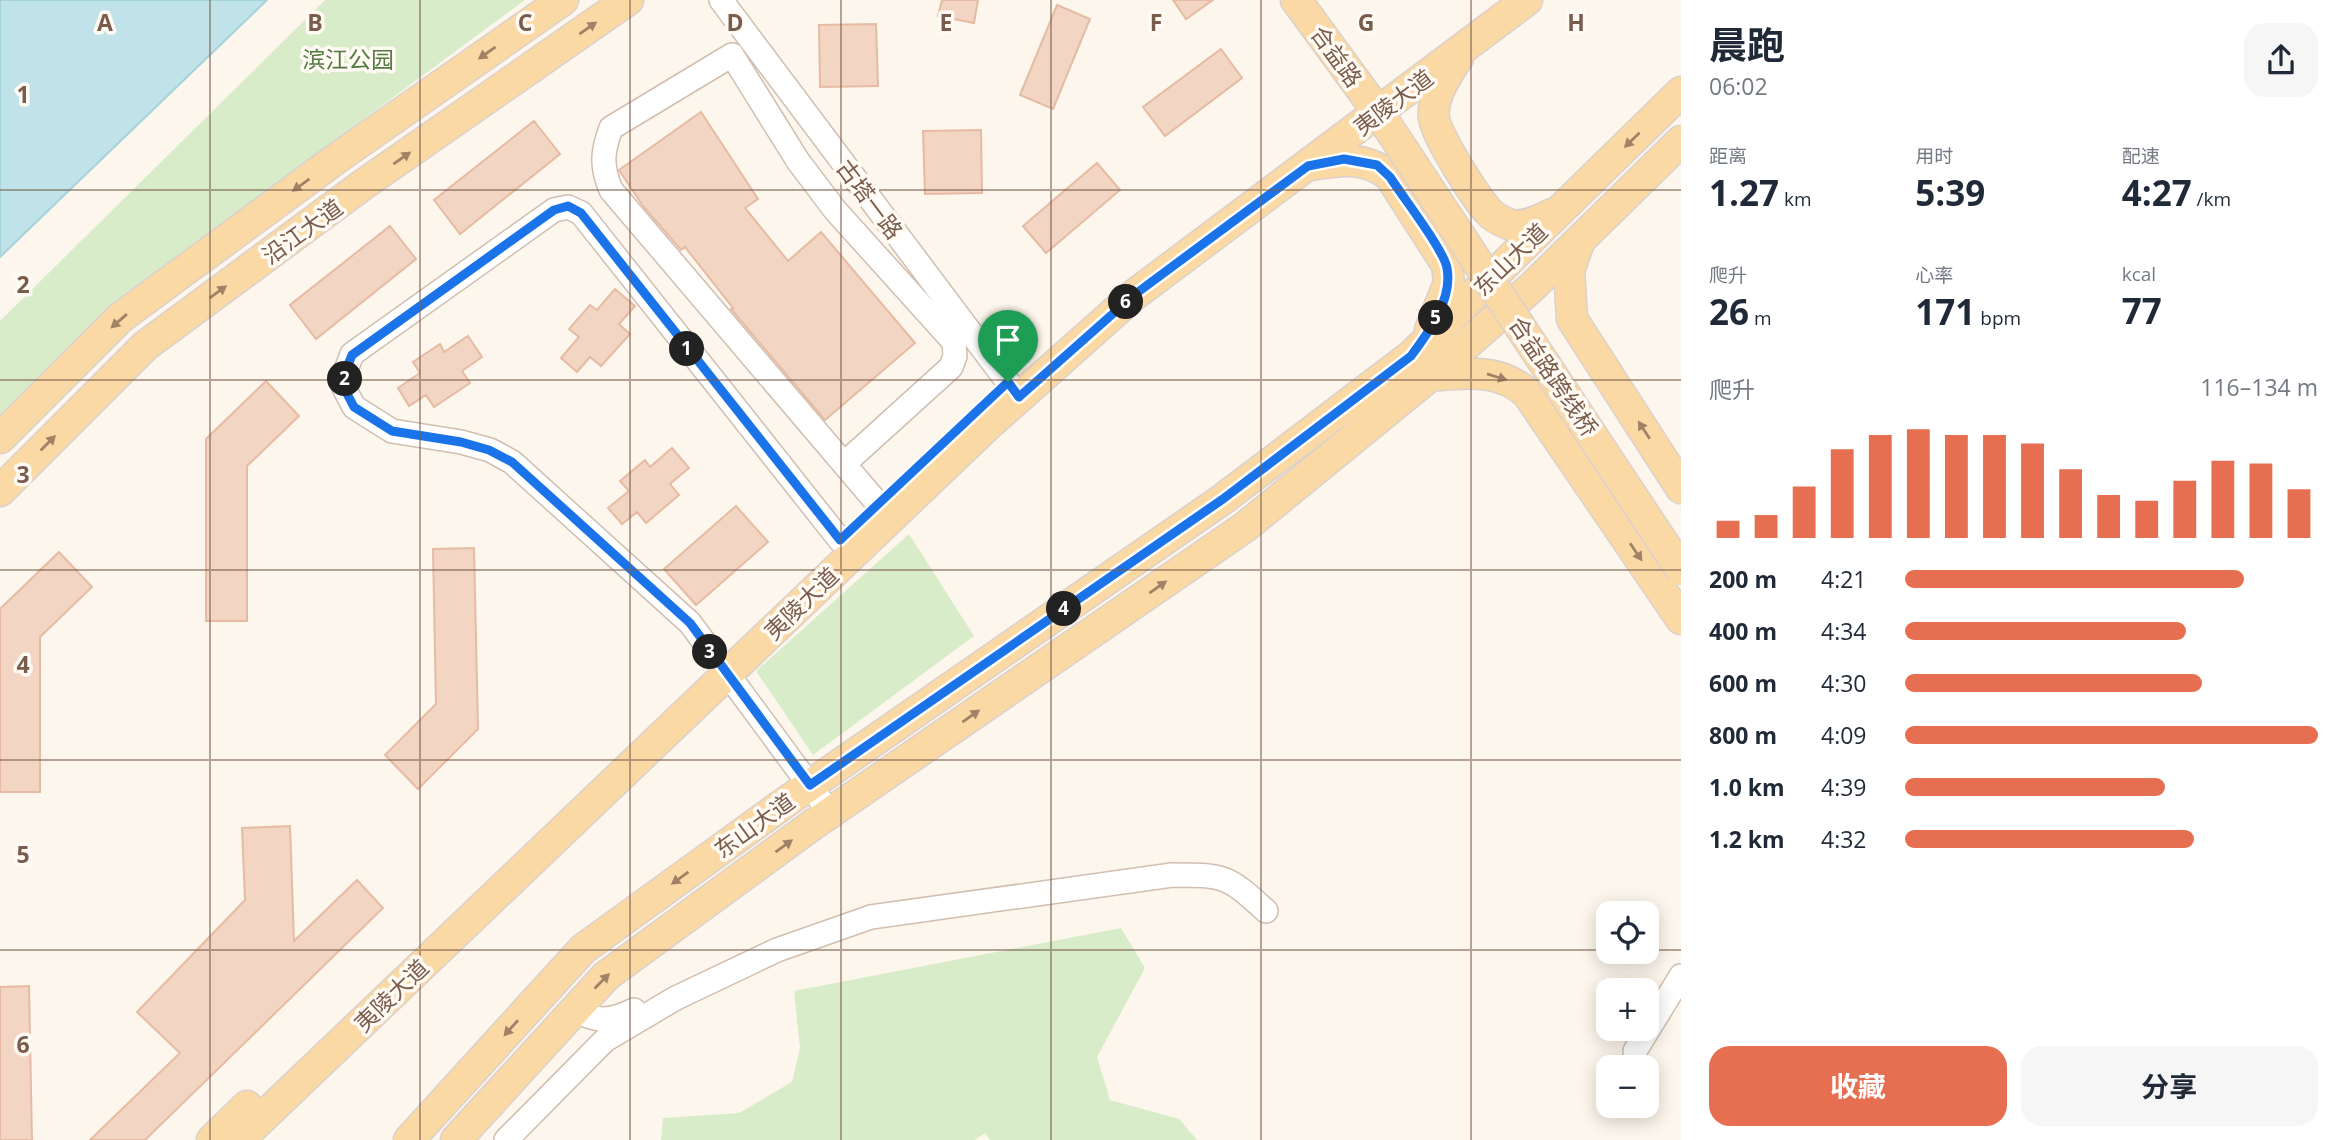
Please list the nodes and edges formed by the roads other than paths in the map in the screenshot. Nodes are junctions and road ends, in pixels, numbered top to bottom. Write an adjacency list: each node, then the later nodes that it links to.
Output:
1 (563, 0): 19 (main road, 沿江大道, one-way to 19)
2 (628, 0): 22 (main road, 沿江大道, one-way to 2)
3 (720, 0): 16 (street, 古塔一路)
4 (1296, 0): 10 (main road, 合益路)
5 (1320, 0): 10 (main road, 合益路)
6 (1496, 0): 10 (main road, 夷陵大道)
7 (1527, 0): 8 (main road, 夷陵大道)
8 (1465, 48): 10 (main road, 夷陵大道); 13 (main road)
9 (1681, 92): 13 (main road, 东山大道, one-way to 13)
10 (1380, 100): 12 (main road, 夷陵大道); 16 (main road, 夷陵大道); 24 (main road, 合益路跨线桥); 26 (main road, 合益路跨线桥, bridge)
11 (1681, 141): 14 (main road, 东山大道)
12 (1308, 166): 15 (main road); 16 (main road, 夷陵大道)
13 (1559, 211): 15 (main road, 东山大道)
14 (1580, 241): 15 (main road, 东山大道); 21 (main road, one-way to 14)
15 (1420, 366): 27 (main road, one-way to 27); 29 (main road, 东山大道); 30 (main road, 东山大道, one-way to 15)
16 (1014, 390): 23 (main road, 夷陵大道); 28 (main road, 夷陵大道)
17 (712, 402): 18 (street)
18 (755, 433): 25 (street); 28 (street)
19 (0, 438)
20 (844, 464): 20 (street); 23 (street)
21 (1681, 488)
22 (0, 491)
23 (878, 503): 25 (main road, 夷陵大道)
24 (1681, 535)
25 (840, 540): 28 (main road, 夷陵大道)
26 (1681, 570)
27 (1681, 619)
28 (721, 666): 29 (street); 36 (main road, 夷陵大道); 37 (main road, 夷陵大道)
29 (810, 785): 30 (street); 38 (main road, 东山大道, one-way to 38)
30 (830, 813): 33 (main road, 东山大道, one-way to 30)
31 (1266, 911): 34 (street)
32 (1681, 976): 35 (street)
33 (575, 1009): 34 (street); 39 (main road, 东山大道)
34 (653, 1011): 40 (street)
35 (1635, 1051)
36 (212, 1140)
37 (239, 1140)
38 (409, 1140)
39 (456, 1140)
40 (506, 1140)

